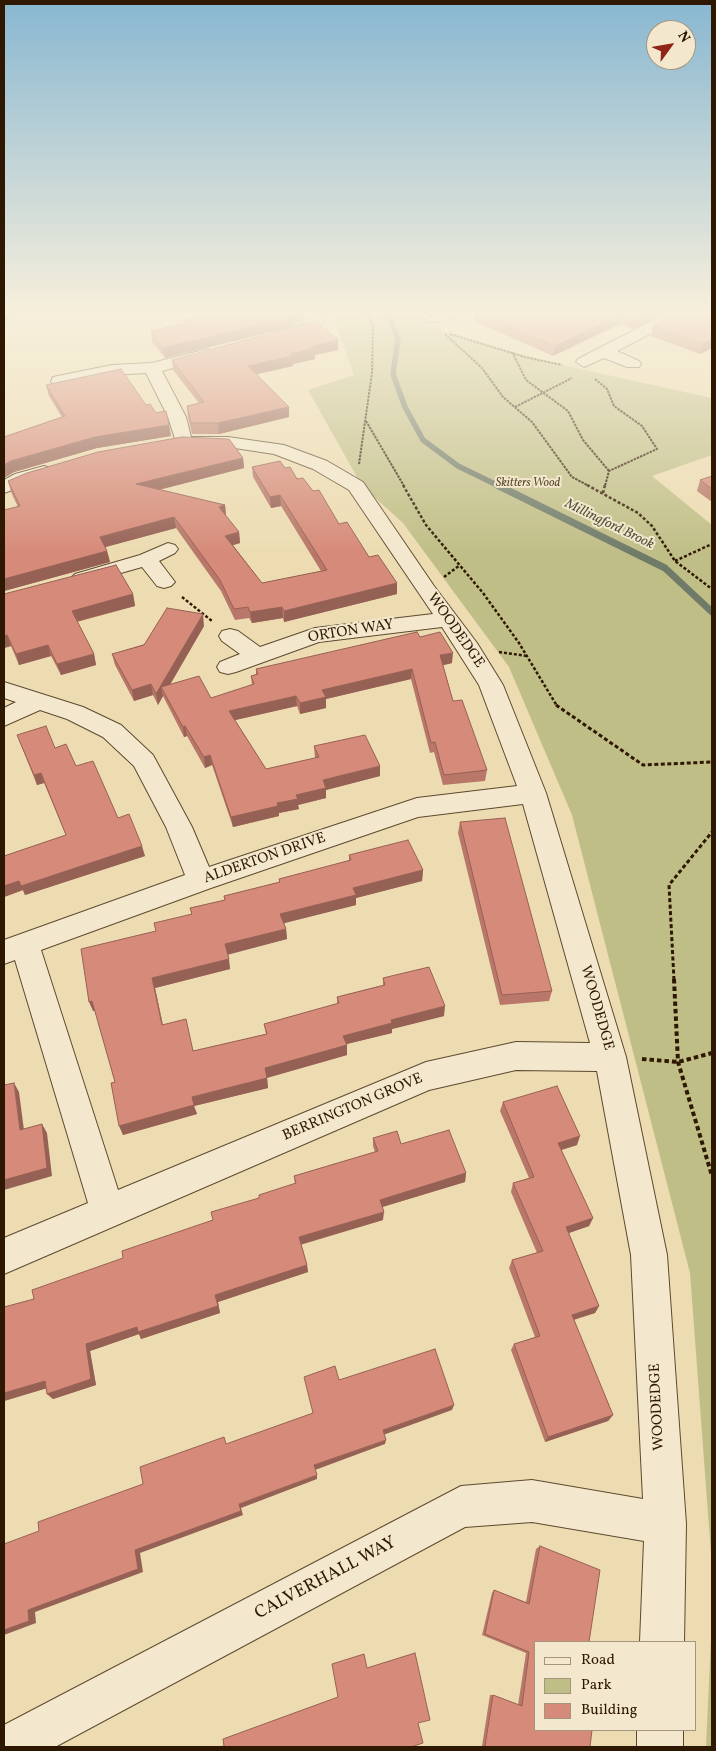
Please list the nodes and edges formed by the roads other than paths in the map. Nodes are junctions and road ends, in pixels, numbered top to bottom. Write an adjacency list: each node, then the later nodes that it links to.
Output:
1 (164, 392): 8 (street, WOODEDGE)
2 (60, 467): 3 (street)
3 (4, 487)
4 (168, 549): 5 (street)
5 (147, 558): 6 (street); 7 (street)
6 (164, 582)
7 (60, 585)
8 (448, 619): 10 (street, ORTON WAY); 15 (street, WOODEDGE)
9 (230, 636): 10 (street)
10 (256, 655): 11 (street, ORTON WAY)
11 (228, 667)
12 (4, 690): 13 (street)
13 (39, 701): 14 (street); 16 (street)
14 (4, 718)
15 (533, 793): 16 (street, ALDERTON DRIVE); 18 (street, WOODEDGE)
16 (201, 880): 17 (street, ALDERTON DRIVE)
17 (14, 948): 19 (street)
18 (610, 1057): 19 (street, BERRINGTON GROVE); 21 (street, WOODEDGE)
19 (108, 1212): 20 (street, BERRINGTON GROVE)
20 (4, 1256)
21 (665, 1524): 22 (street, WOODEDGE); 24 (street, CALVERHALL WAY)
22 (662, 1641)
23 (660, 1731): 25 (street)
24 (9, 1747)
25 (660, 1747)

